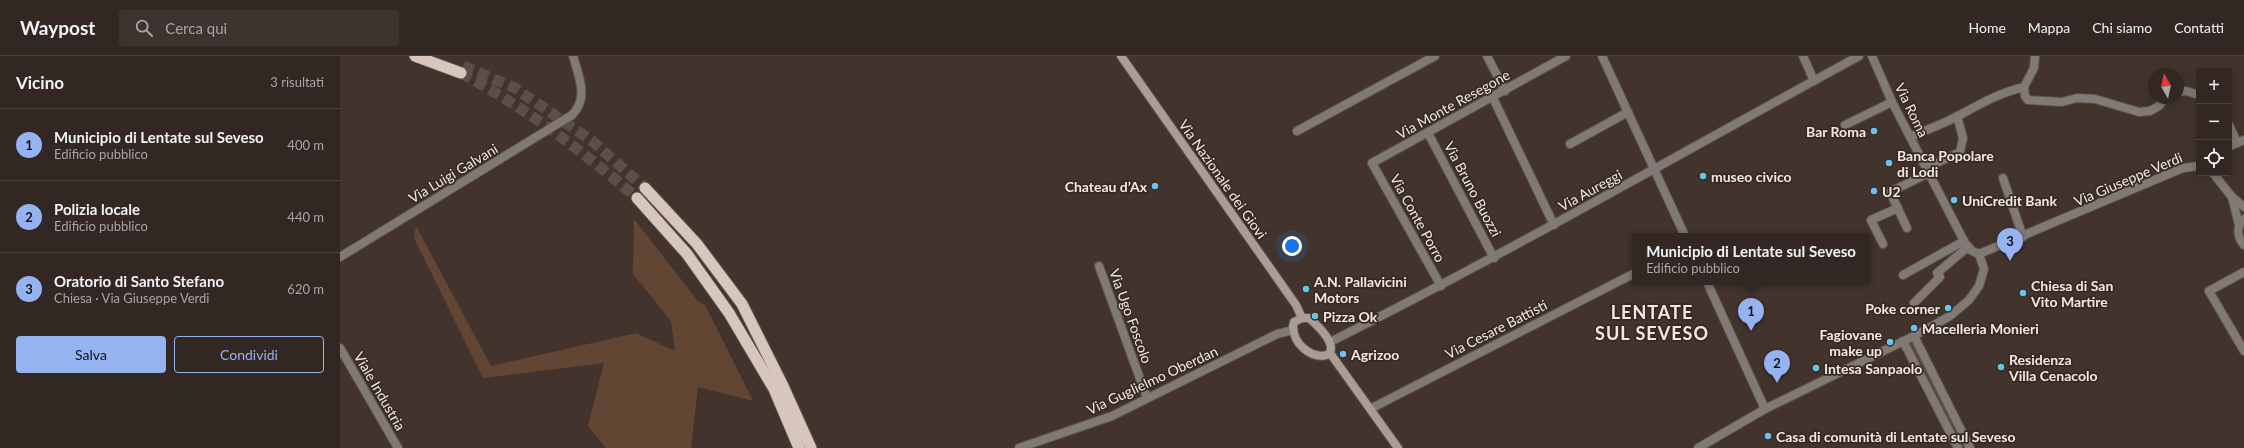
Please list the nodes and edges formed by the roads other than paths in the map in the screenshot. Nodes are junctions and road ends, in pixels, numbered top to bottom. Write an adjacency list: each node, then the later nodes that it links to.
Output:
1 (415, 56): 2 (highway)
2 (438, 56)
3 (573, 56): 52 (street, Via Luigi Galvani)
4 (1121, 56): 61 (main road, Via Nazionale dei Giovi)
5 (1487, 56): 15 (street)
6 (1566, 56): 15 (street, Via Monte Resegone)
7 (1602, 56): 21 (street)
8 (1803, 56): 13 (street)
9 (1859, 56): 13 (street, Via Aureggi)
10 (1872, 56): 19 (street, Via Roma)
11 (2035, 56): 14 (street)
12 (1431, 57): 24 (street)
13 (1814, 81): 35 (street, Via Aureggi)
14 (2024, 87): 20 (street); 22 (street)
15 (1504, 91): 18 (street, Via Monte Resegone)
16 (2184, 91): 17 (street)
17 (2196, 94)
18 (1494, 98): 26 (street, Via Monte Resegone); 44 (street)
19 (1892, 102): 23 (street); 27 (street, Via Roma)
20 (2161, 104)
21 (1628, 112): 30 (street); 35 (street)
22 (1957, 116): 27 (street); 34 (street)
23 (1845, 125)
24 (1297, 131)
25 (2232, 132): 29 (street)
26 (1428, 133): 32 (street, Via Monte Resegone); 53 (street, Via Bruno Buozzi)
27 (1910, 137): 34 (street, Via Roma)
28 (2244, 140): 31 (street)
29 (2232, 143)
30 (1570, 144)
31 (2232, 145)
32 (1372, 163): 59 (street, Via Conte Porro)
33 (2196, 166): 47 (street, Via Giuseppe Verdi)
34 (1926, 167): 42 (street); 49 (street, Via Roma)
35 (1655, 168): 44 (street, Via Aureggi); 46 (street)
36 (2215, 176): 39 (street)
37 (2003, 178): 47 (street)
38 (645, 188): 74 (highway)
39 (2232, 197): 41 (street); 43 (street)
40 (637, 198): 73 (highway)
41 (2244, 207)
42 (1898, 208): 45 (street); 48 (street)
43 (2242, 222): 50 (street)
44 (1554, 225): 53 (street, Via Aureggi)
45 (1907, 228)
46 (1684, 233)
47 (2023, 237): 51 (street, Via Giuseppe Verdi)
48 (1883, 244)
49 (1966, 244): 51 (street); 56 (street); 60 (street)
50 (2244, 245)
51 (1979, 254): 63 (street)
52 (340, 257)
53 (1494, 258): 59 (street, Via Aureggi)
54 (1099, 266): 69 (street, Via Ugo Foscolo)
55 (2244, 272): 67 (street)
56 (1903, 274)
57 (1632, 275): 70 (street, Via Cesare Battisti)
58 (1707, 285): 71 (street)
59 (1441, 286): 65 (street, Via Aureggi)
60 (1914, 303)
61 (1302, 318): 62 (main road); 65 (main road)
62 (1293, 330): 68 (main road); 69 (street, Via Guglielmo Oberdan)
63 (1914, 336): 64 (street); 79 (street)
64 (1903, 341): 71 (street); 78 (street)
65 (1330, 342): 68 (main road)
66 (340, 348): 72 (street, Viale Industria)
67 (2244, 352)
68 (1330, 353): 70 (main road)
69 (1147, 398): 75 (street, Via Guglielmo Oberdan)
70 (1370, 409): 76 (main road)
71 (1765, 409): 77 (street)
72 (398, 448)
73 (799, 448)
74 (811, 448)
75 (1019, 448)
76 (1398, 448)
77 (1700, 448)
78 (1958, 448)
79 (1970, 448)

